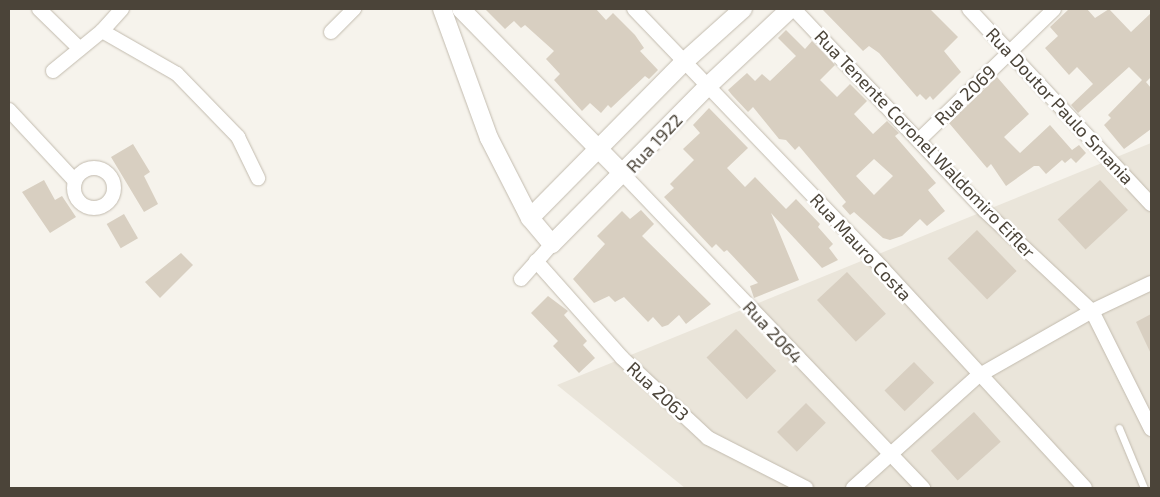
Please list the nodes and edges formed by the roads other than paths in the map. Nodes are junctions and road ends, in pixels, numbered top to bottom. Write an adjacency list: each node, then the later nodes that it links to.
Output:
1 (39, 9): 14 (street)
2 (122, 9): 12 (street)
3 (354, 9): 13 (street)
4 (442, 9): 26 (street)
5 (461, 9): 21 (street)
6 (634, 9): 16 (street, Rua Mauro Costa)
7 (743, 9): 16 (street, Rua 1922)
8 (790, 9): 18 (street, Rua 1922)
9 (794, 9): 20 (street, Rua Tenente Coronel Waldomiro Eifler)
10 (969, 9): 15 (street, Rua Doutor Paulo Smania)
11 (1054, 9): 15 (street, Rua 2069)
12 (102, 31): 14 (street); 23 (street)
13 (331, 32)
14 (80, 49): 17 (street)
15 (1010, 52): 20 (street, Rua 2069); 25 (street, Rua Doutor Paulo Smania)
16 (685, 61): 18 (street, Rua Mauro Costa); 21 (street, Rua 1922)
17 (54, 71)
18 (709, 85): 22 (street, Rua 1922); 32 (street, Rua Mauro Costa)
19 (9, 110): 24 (street)
20 (919, 140): 31 (street, Rua Tenente Coronel Waldomiro Eifler)
21 (599, 150): 22 (street); 26 (street, Rua 1922)
22 (624, 175): 27 (street, Rua 1922); 35 (street, Rua 2064)
23 (258, 178)
24 (75, 181)
25 (1151, 204)
26 (530, 218): 27 (street)
27 (552, 244): 28 (street, Rua 1922)
28 (536, 261): 29 (street, Rua 1922); 36 (street, Rua 2063)
29 (521, 279)
30 (1151, 282): 31 (street)
31 (1092, 311): 32 (street); 34 (street, Rua Tenente Coronel Waldomiro Eifler)
32 (978, 376): 35 (street); 39 (street, Rua Mauro Costa)
33 (1119, 428): 40 (lane)
34 (1151, 429)
35 (889, 455): 37 (street); 38 (street, Rua 2064)
36 (806, 488)
37 (853, 488)
38 (922, 488)
39 (1085, 488)
40 (1144, 488)

